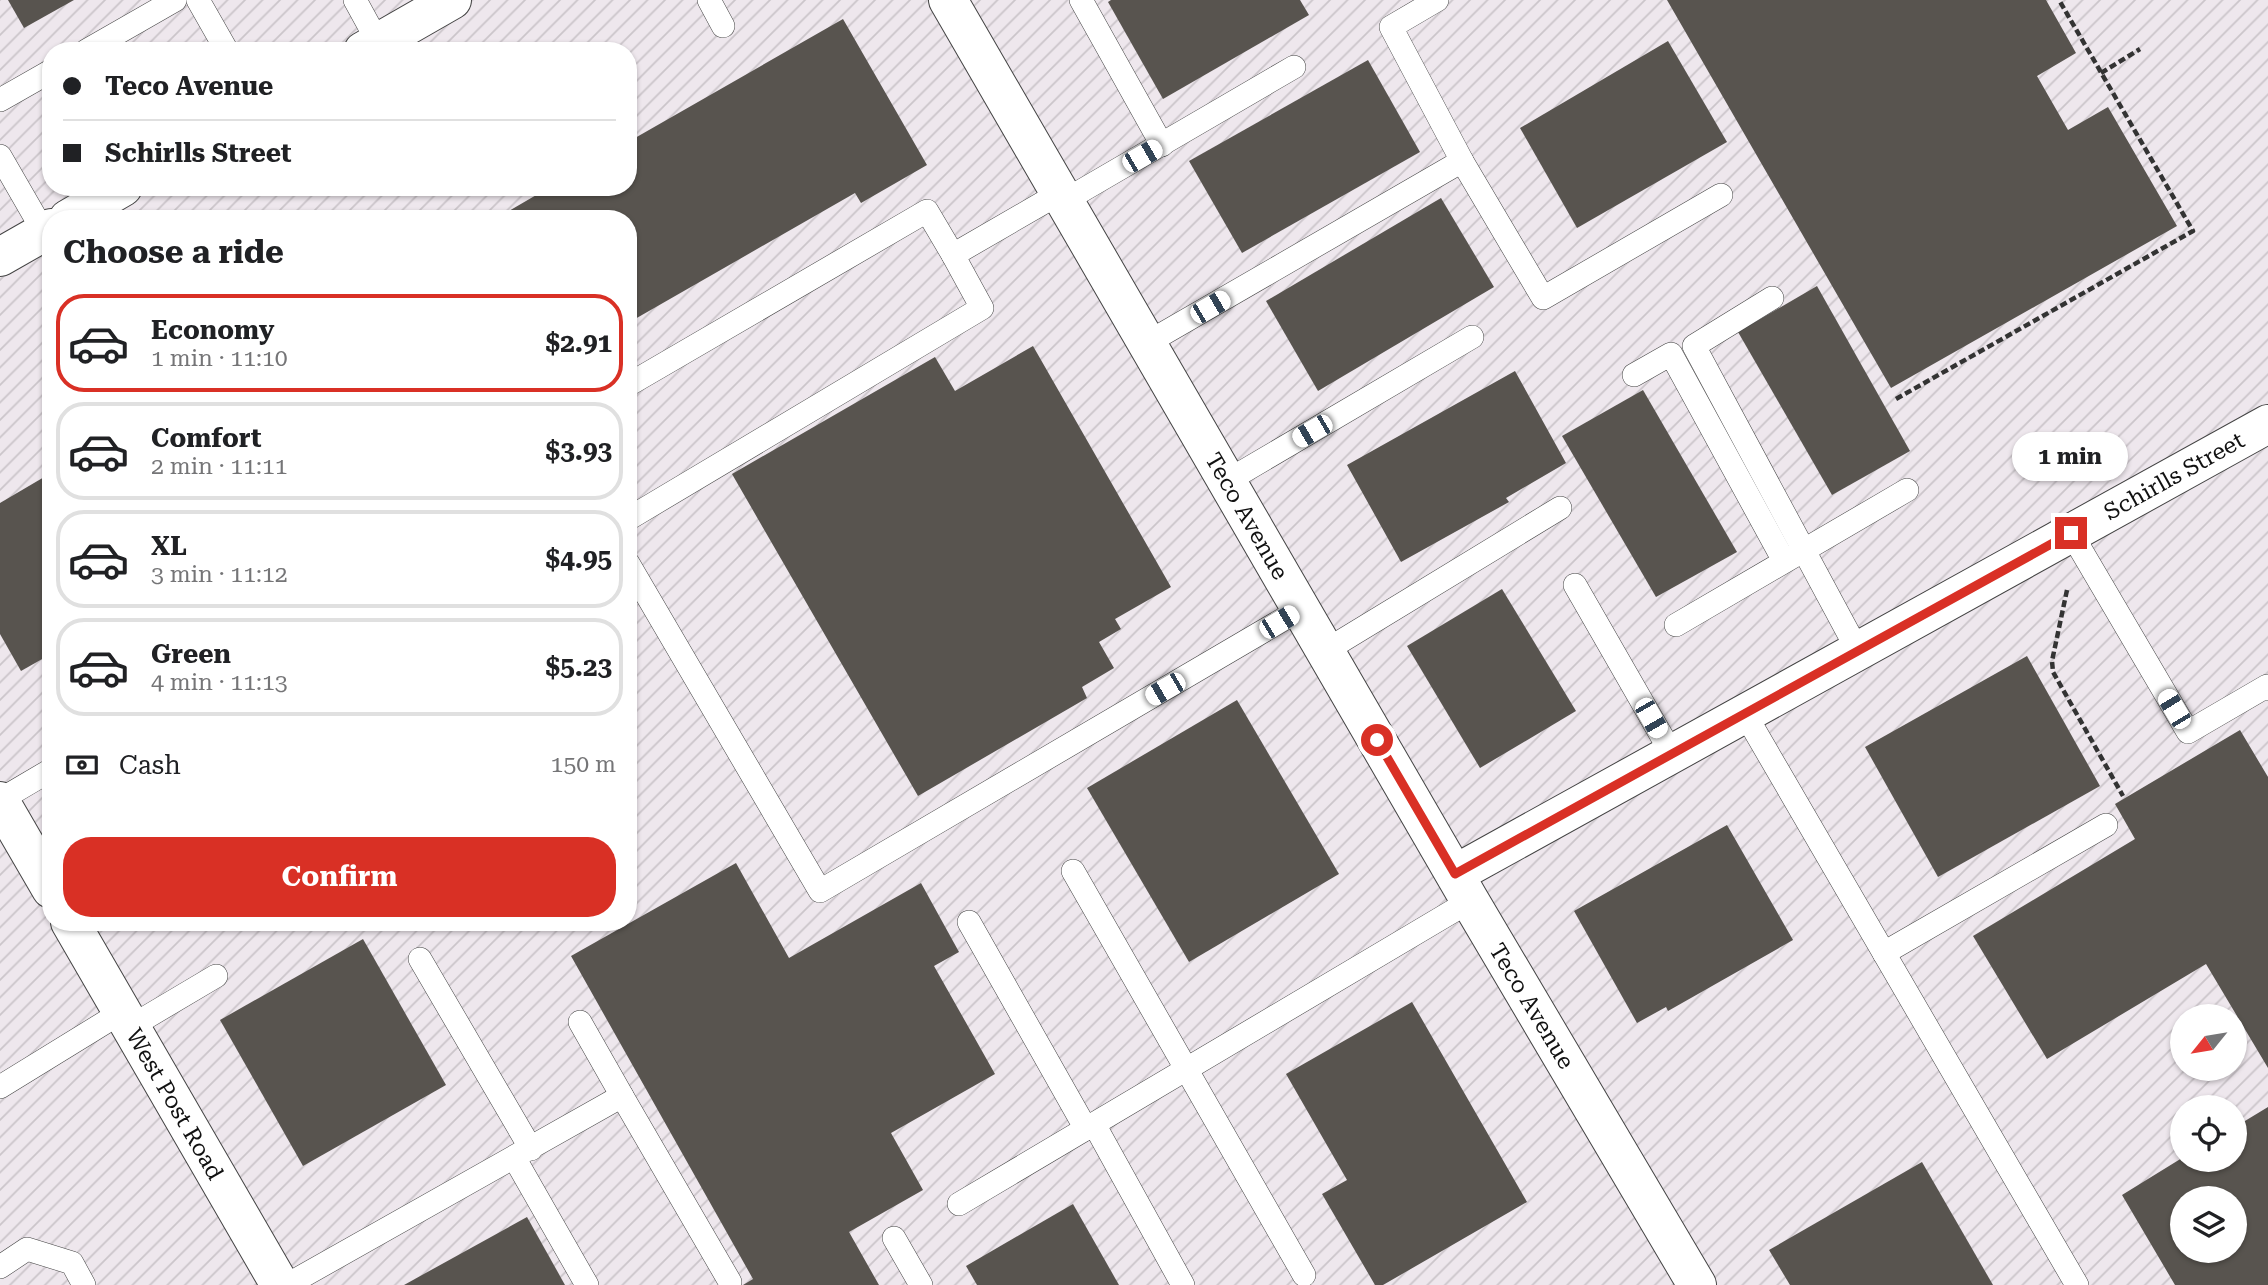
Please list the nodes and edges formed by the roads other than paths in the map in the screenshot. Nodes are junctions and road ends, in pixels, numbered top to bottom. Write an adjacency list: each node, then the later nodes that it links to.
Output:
1 (175, 0): 10 (lane)
2 (198, 0): 11 (lane)
3 (355, 0): 12 (lane)
4 (452, 0): 13 (street)
5 (709, 0): 9 (lane)
6 (948, 0): 22 (street, Teco Avenue)
7 (1081, 0): 17 (lane)
8 (1437, 0): 19 (lane)
9 (723, 26)
10 (102, 42)
11 (222, 42)
12 (369, 42)
13 (377, 42)
14 (1294, 67): 17 (lane)
15 (42, 76): 16 (lane)
16 (0, 100)
17 (1161, 145): 22 (lane)
18 (0, 156): 24 (lane)
19 (1462, 161): 20 (lane); 30 (lane)
20 (1721, 195)
21 (109, 196): 23 (street)
22 (1062, 197): 26 (lane); 30 (street, Teco Avenue)
23 (86, 210)
24 (42, 215)
25 (42, 236): 27 (street)
26 (953, 256): 32 (lane); 37 (lane)
27 (0, 257)
28 (1772, 298): 39 (lane)
29 (1472, 337): 34 (lane)
30 (1147, 343): 34 (street, Teco Avenue)
31 (1634, 375): 39 (lane)
32 (637, 380)
33 (2268, 424): 38 (street, Schirlls Street)
34 (1227, 481): 42 (street, Teco Avenue)
35 (1907, 490): 39 (lane)
36 (1560, 508): 44 (lane)
37 (637, 514)
38 (2071, 533): 45 (street, Schirlls Street); 46 (lane)
39 (1794, 556): 43 (lane); 45 (lane)
40 (637, 578): 42 (lane)
41 (1574, 585): 48 (lane)
42 (1301, 609): 44 (street, Teco Avenue)
43 (1676, 625)
44 (1325, 651): 54 (street, Teco Avenue)
45 (1858, 651): 47 (street, Schirlls Street)
46 (2268, 689)
47 (1745, 713): 48 (street, Schirlls Street); 57 (lane)
48 (1672, 754): 54 (street, Schirlls Street)
49 (42, 775): 50 (lane)
50 (0, 800): 53 (street)
51 (2106, 825): 57 (lane)
52 (1073, 871): 62 (lane)
53 (42, 873)
54 (1462, 888): 62 (lane); 78 (street, Teco Avenue)
55 (969, 922): 65 (lane)
56 (75, 931): 60 (street, West Post Road)
57 (1884, 953): 79 (lane)
58 (420, 959): 66 (lane)
59 (216, 976): 60 (lane)
60 (126, 1019): 63 (lane); 73 (street, West Post Road)
61 (580, 1022): 64 (lane)
62 (1187, 1071): 65 (lane); 70 (lane)
63 (0, 1087)
64 (622, 1096): 66 (lane); 71 (lane)
65 (1090, 1127): 67 (lane); 77 (lane)
66 (523, 1154): 74 (lane); 75 (lane)
67 (959, 1204)
68 (894, 1238): 76 (lane)
69 (0, 1267): 72 (lane)
70 (1304, 1276)
71 (730, 1282)
72 (85, 1285)
73 (279, 1285)
74 (287, 1285)
75 (587, 1285)
76 (921, 1285)
77 (1183, 1285)
78 (1697, 1285)
79 (2077, 1285)

